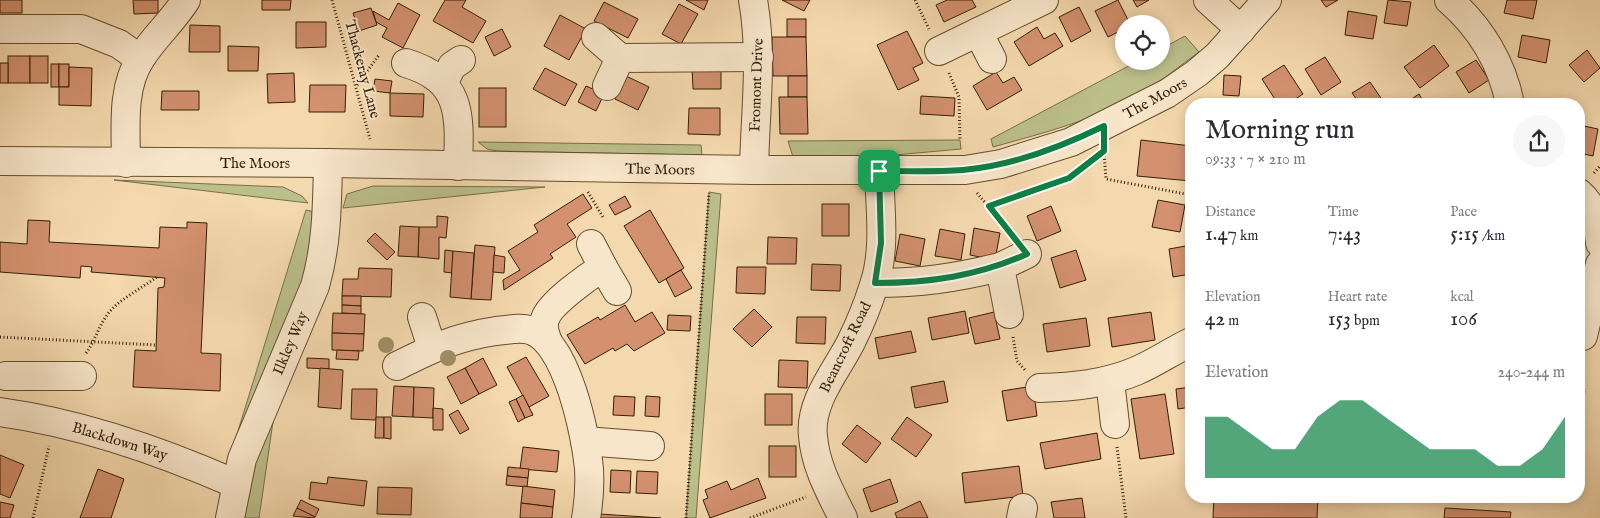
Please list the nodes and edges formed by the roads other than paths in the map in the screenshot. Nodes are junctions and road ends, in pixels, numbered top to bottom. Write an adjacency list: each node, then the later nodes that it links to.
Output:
1 (186, 0): 14 (street)
2 (753, 0): 12 (street, Fromont Drive)
3 (1044, 0): 9 (street)
4 (1208, 0): 8 (street)
5 (1267, 0): 8 (street, The Moors)
6 (1449, 0): 20 (street)
7 (0, 29): 14 (street)
8 (1241, 30): 26 (street, The Moors)
9 (978, 32): 11 (street); 15 (street)
10 (596, 37): 13 (street)
11 (939, 51)
12 (759, 57): 13 (street); 25 (street, Fromont Drive)
13 (620, 58): 19 (street)
14 (140, 59): 22 (street)
15 (992, 59)
16 (462, 60): 18 (street)
17 (406, 63): 18 (street)
18 (444, 82): 24 (street)
19 (607, 86)
20 (1509, 98)
21 (0, 161): 22 (street, The Moors)
22 (126, 163): 23 (street, The Moors)
23 (328, 163): 24 (street, The Moors); 50 (street, Ilkley Way)
24 (458, 166): 25 (street, The Moors)
25 (754, 170): 26 (street, The Moors)
26 (879, 171): 32 (street, Beancroft Road)
27 (1585, 200): 28 (street)
28 (1600, 243)
29 (1027, 254): 31 (street)
30 (1600, 264): 34 (street)
31 (1000, 266): 32 (street); 35 (street)
32 (875, 283): 53 (street, Beancroft Road)
33 (617, 290): 38 (street)
34 (1597, 294): 37 (street)
35 (1009, 314)
36 (422, 316): 40 (street)
37 (1585, 330)
38 (548, 342): 40 (street); 48 (street)
39 (1185, 345): 43 (street)
40 (432, 348): 41 (street)
41 (396, 366)
42 (6, 376): 46 (street)
43 (1110, 381): 44 (street); 47 (street)
44 (1040, 388)
45 (0, 412): 46 (street, Blackdown Way)
46 (49, 419): 50 (street, Blackdown Way)
47 (1115, 424)
48 (585, 441): 49 (street); 52 (street)
49 (650, 446)
50 (236, 484): 51 (street, Ilkley Way)
51 (230, 518)
52 (586, 518)
53 (843, 518)

